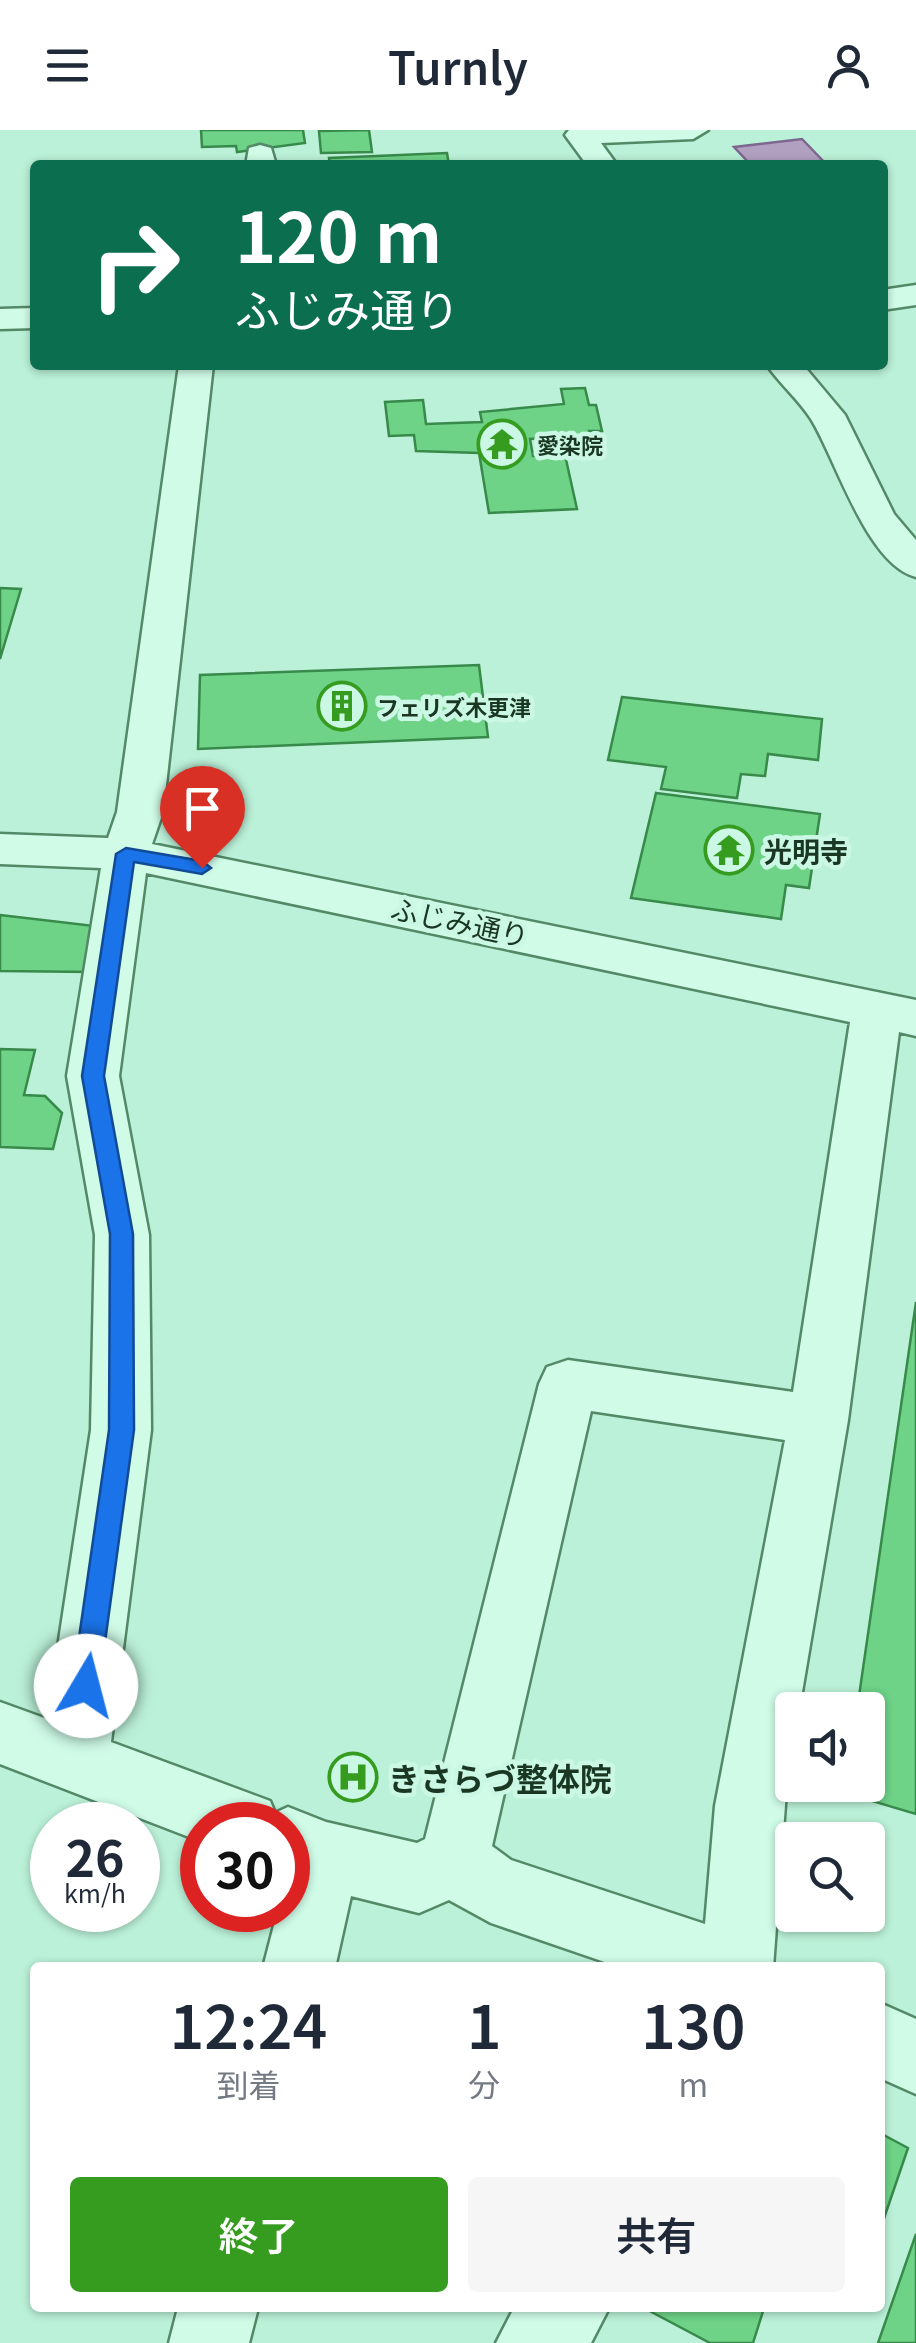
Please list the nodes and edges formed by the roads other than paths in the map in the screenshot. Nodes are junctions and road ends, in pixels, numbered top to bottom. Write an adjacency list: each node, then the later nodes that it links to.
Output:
1 (693, 130): 2 (street)
2 (598, 160)
3 (916, 296): 4 (street)
4 (888, 299)
5 (30, 318): 6 (street)
6 (0, 319)
7 (195, 370): 11 (street)
8 (788, 370): 9 (street)
9 (916, 565)
10 (0, 849): 11 (street, ふじみ通り)
11 (126, 854): 12 (street, ふじみ通り); 15 (street)
12 (896, 1014): 13 (street)
13 (818, 1420): 18 (street); 22 (street)
14 (0, 1733): 15 (street)
15 (75, 1759): 16 (street)
16 (186, 1802)
17 (310, 1849): 18 (street)
18 (454, 1861): 21 (street)
19 (301, 1932): 20 (street)
20 (299, 1962)
21 (710, 1962)
22 (737, 1962)
23 (885, 2042): 24 (street)
24 (916, 2057)
25 (217, 2312): 27 (street)
26 (565, 2312): 28 (street)
27 (210, 2343)
28 (536, 2343)

